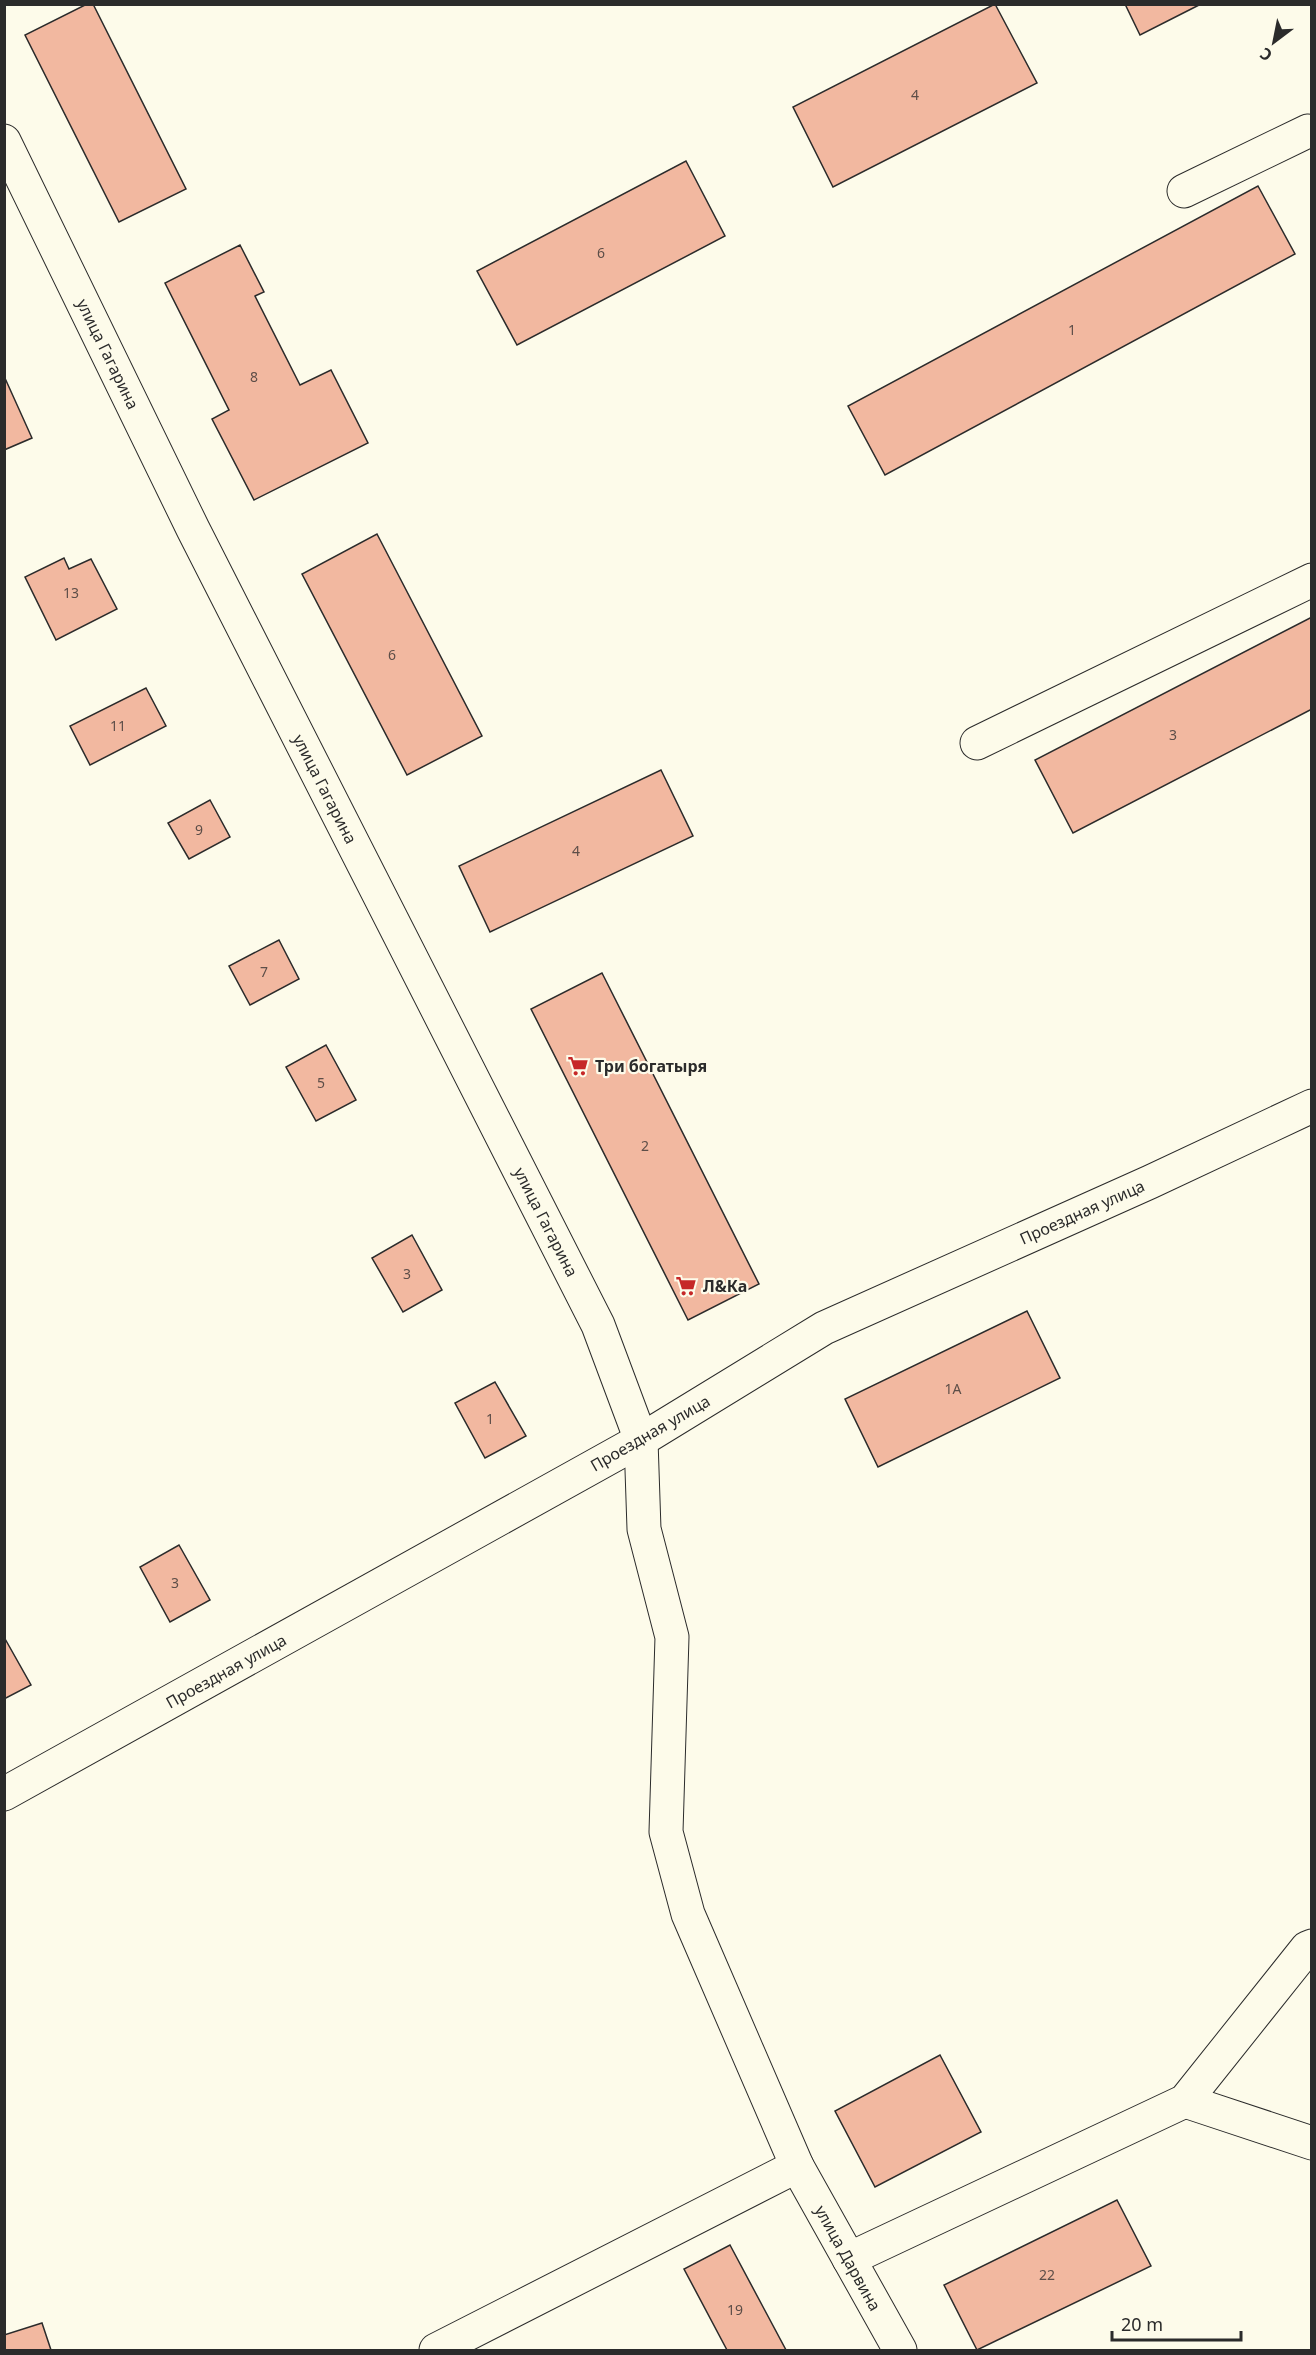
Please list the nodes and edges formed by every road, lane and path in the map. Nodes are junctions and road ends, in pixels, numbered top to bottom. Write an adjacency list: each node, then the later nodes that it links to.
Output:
1 (1308, 131): 3 (street)
2 (4, 141): 7 (street, улица Гагарина)
3 (1184, 191)
4 (1311, 580): 5 (street)
5 (977, 743)
6 (1311, 1106): 7 (street, Проездная улица)
7 (641, 1440): 8 (street, Проездная улица); 12 (street, улица Гагарина)
8 (4, 1794)
9 (1311, 1946): 10 (street)
10 (1185, 2101): 11 (street); 13 (street)
11 (1311, 2143)
12 (797, 2166): 13 (street, улица Дарвина); 14 (street)
13 (849, 2259): 15 (street, улица Дарвина)
14 (436, 2350)
15 (900, 2350)

